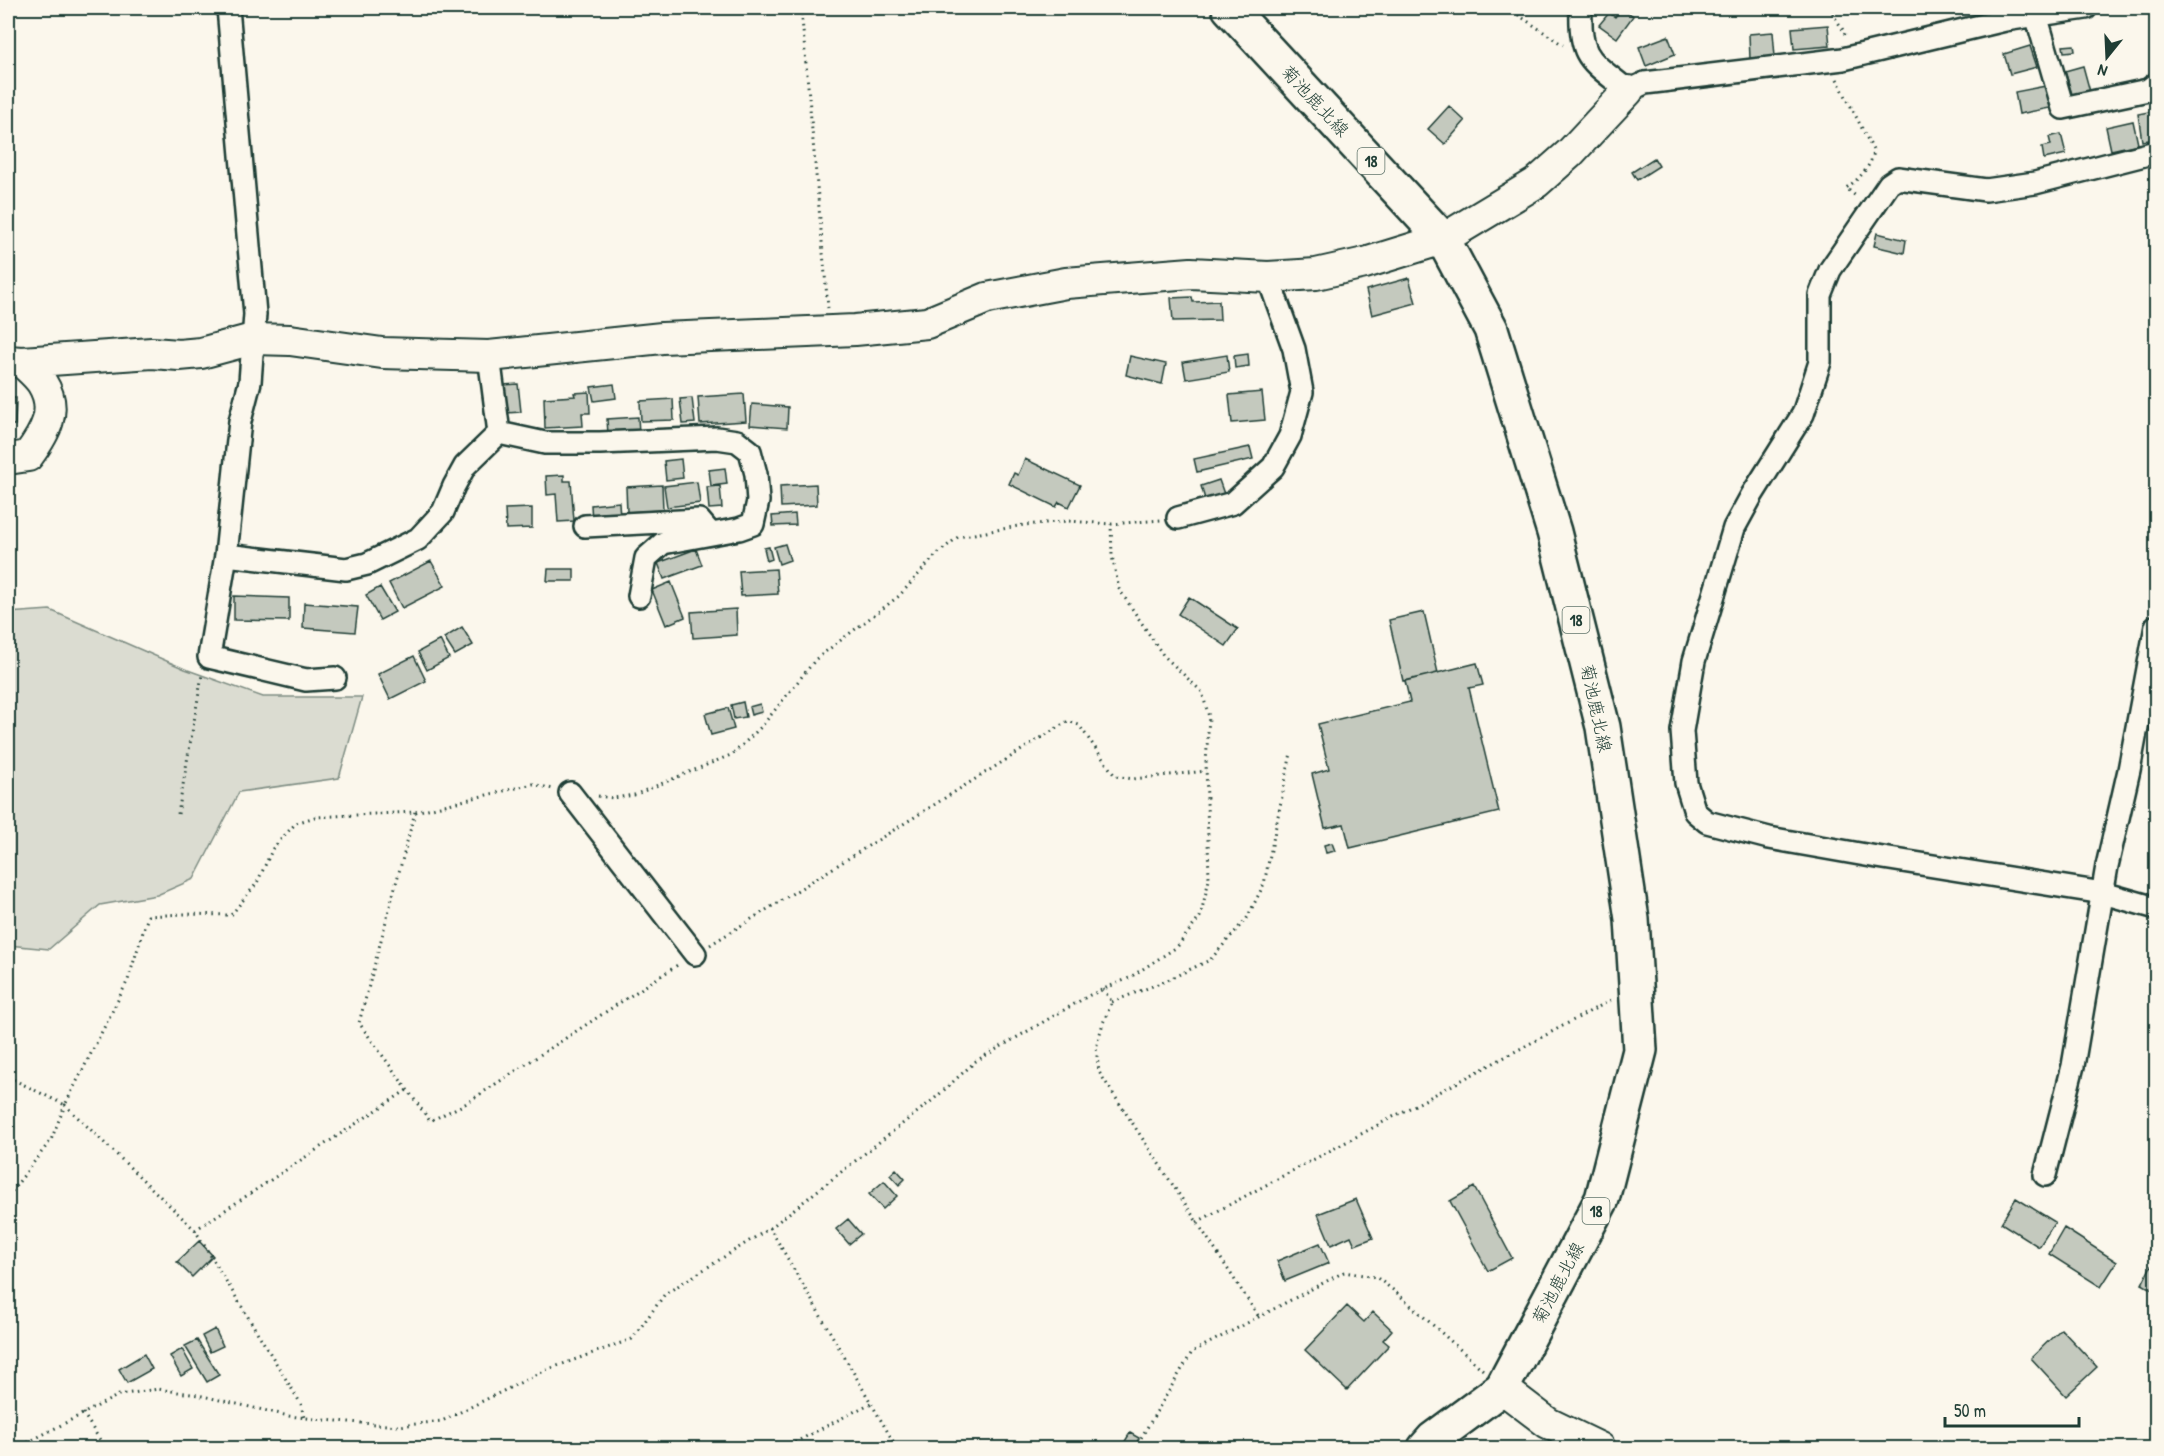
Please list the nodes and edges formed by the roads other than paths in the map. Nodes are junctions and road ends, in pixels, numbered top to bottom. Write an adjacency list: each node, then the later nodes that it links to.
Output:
1 (228, 8): 11 (street)
2 (1229, 8): 9 (main road, 菊池鹿北線 / 18)
3 (1581, 8): 7 (street)
4 (2086, 8): 5 (street)
5 (2036, 15): 6 (street); 7 (street)
6 (2157, 84)
7 (1628, 91): 9 (street)
8 (2157, 152): 24 (street)
9 (1443, 239): 10 (street); 28 (main road, 菊池鹿北線 / 18)
10 (1268, 277): 12 (street); 16 (street)
11 (254, 339): 12 (street); 13 (street); 19 (street)
12 (489, 356): 14 (street)
13 (15, 361): 15 (street)
14 (499, 433): 18 (street); 19 (street)
15 (8, 459)
16 (1178, 518)
17 (585, 526): 18 (street)
18 (711, 534): 20 (street)
19 (226, 555): 22 (street)
20 (639, 597)
21 (2157, 626): 24 (street)
22 (335, 678)
23 (570, 793): 26 (street)
24 (2103, 893): 25 (street); 27 (street)
25 (2157, 908)
26 (696, 954)
27 (2045, 1174)
28 (1502, 1388): 29 (main road, 菊池鹿北線 / 18); 30 (street)
29 (1425, 1449)
30 (1600, 1449)

